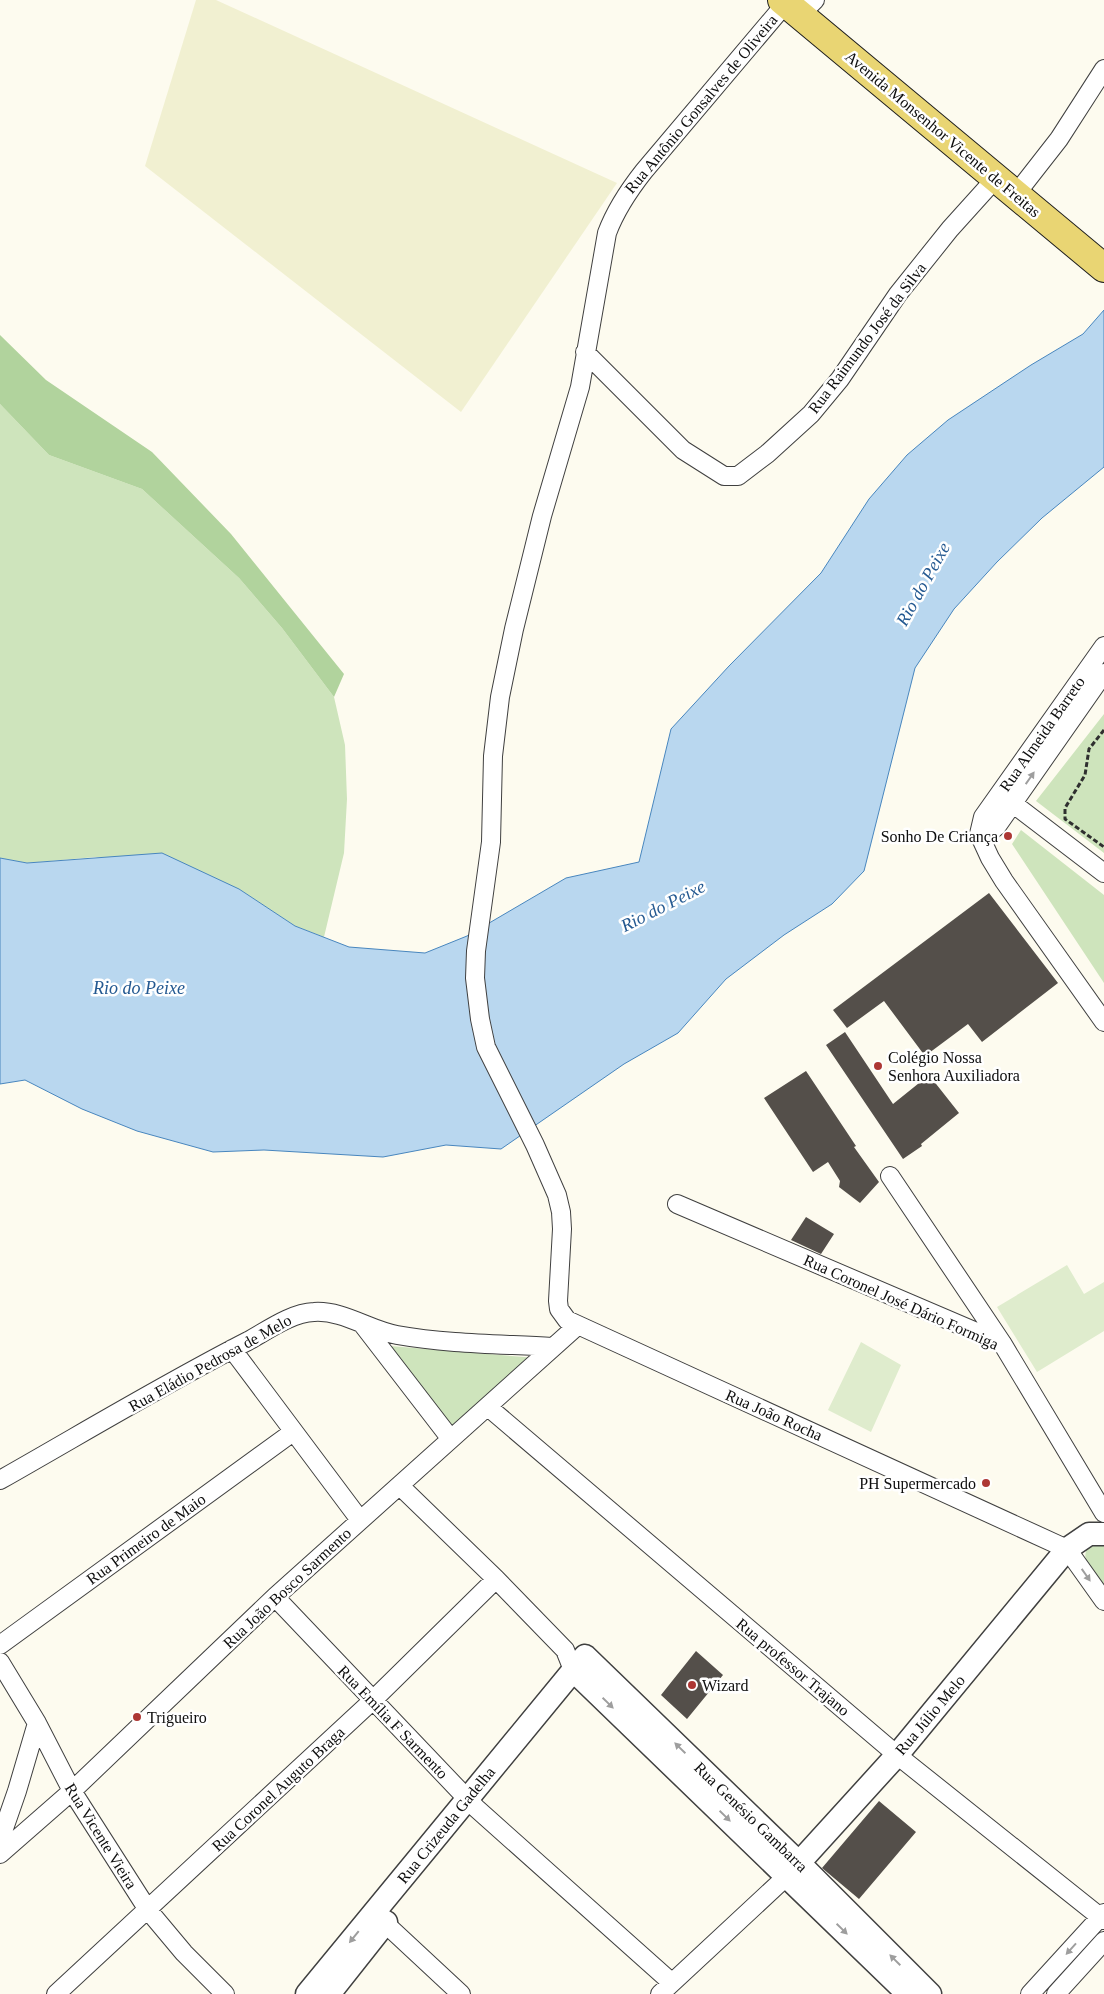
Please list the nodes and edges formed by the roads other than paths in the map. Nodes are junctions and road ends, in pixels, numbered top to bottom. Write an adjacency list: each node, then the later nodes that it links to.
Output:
1 (796, 5): 3 (main road, Avenida Monsenhor Vicente de Freitas); 5 (street, Rua Antônio Gonsalves de Oliveira)
2 (1104, 69): 3 (street, Rua Raimundo José da Silva)
3 (1006, 186): 4 (main road, Avenida Monsenhor Vicente de Freitas); 5 (street, Rua Raimundo José da Silva)
4 (1104, 268)
5 (586, 352): 13 (street, Rua Antônio Gonsalves de Oliveira)
6 (1104, 646): 8 (street, Rua Almeida Barreto)
7 (1104, 673): 8 (street, Rua Almeida Barreto, one-way to 7)
8 (1006, 798): 9 (street); 10 (street, Rua Almeida Barreto)
9 (1104, 873)
10 (1104, 1022)
11 (890, 1176): 16 (street)
12 (677, 1204): 16 (street, Rua Coronel José Dário Formiga)
13 (562, 1229): 15 (street, Rua João Rocha)
14 (363, 1325): 17 (street, Rua Eládio Pedrosa de Melo); 18 (street, Rua Eládio Pedrosa de Melo); 21 (street)
15 (577, 1326): 17 (street, Rua João Bosco Sarmento); 27 (street, Rua João Rocha)
16 (1002, 1343): 24 (street, Rua Coronel José Dário Formiga)
17 (552, 1347): 19 (street, Rua João Bosco Sarmento)
18 (232, 1349): 20 (street); 22 (street, Rua Eládio Pedrosa de Melo)
19 (488, 1407): 21 (street, Rua João Bosco Sarmento); 36 (street, Rua professor Trajano)
20 (293, 1432): 25 (street); 31 (street, Rua Primeiro de Maio)
21 (450, 1438): 23 (street, Rua João Bosco Sarmento)
22 (0, 1480)
23 (400, 1486): 25 (street, Rua João Bosco Sarmento); 28 (street, Rua Genésio Gambarra)
24 (1104, 1513)
25 (360, 1520): 29 (street, Rua João Bosco Sarmento)
26 (1104, 1534): 27 (street, Rua Júlio Melo)
27 (1067, 1549): 30 (street, one-way to 30); 36 (street, Rua Júlio Melo)
28 (496, 1579): 33 (street, Rua Genésio Gambarra); 34 (street, Rua Coronel Auguto Braga)
29 (275, 1597): 34 (street, Rua Emília F Sarmento); 37 (street, Rua João Bosco Sarmento)
30 (1104, 1600)
31 (0, 1645)
32 (0, 1662): 35 (street, Rua Vicente Vieira)
33 (581, 1665): 38 (street, Rua Crizeuda Gadelha); 41 (street, Rua Genésio Gambarra)
34 (372, 1701): 38 (street, Rua Emília F Sarmento); 42 (street, Rua Coronel Auguto Braga)
35 (37, 1723): 37 (street, Rua Vicente Vieira); 39 (street)
36 (897, 1755): 41 (street, Rua Júlio Melo); 43 (street, Rua professor Trajano)
37 (72, 1791): 40 (street, Rua João Bosco Sarmento); 42 (street, Rua Vicente Vieira)
38 (472, 1803): 44 (street, Rua Crizeuda Gadelha); 46 (street, Rua Emília F Sarmento)
39 (0, 1840)
40 (0, 1854)
41 (793, 1870): 46 (street); 52 (street, Rua Genésio Gambarra, one-way to 52); 53 (street, Rua Genésio Gambarra, one-way to 41)
42 (148, 1910): 47 (street, Rua Coronel Auguto Braga); 48 (street, Rua Vicente Vieira)
43 (1103, 1916): 54 (street, one-way to 54)
44 (379, 1918): 49 (street, Rua Crizeuda Gadelha, one-way to 49); 50 (street, Rua Crizeuda Gadelha); 51 (street)
45 (1104, 1941): 55 (street)
46 (665, 1988)
47 (56, 1994)
48 (225, 1994)
49 (307, 1994)
50 (329, 1994)
51 (461, 1994)
52 (908, 1994)
53 (930, 1994)
54 (1030, 1994)
55 (1056, 1994)

